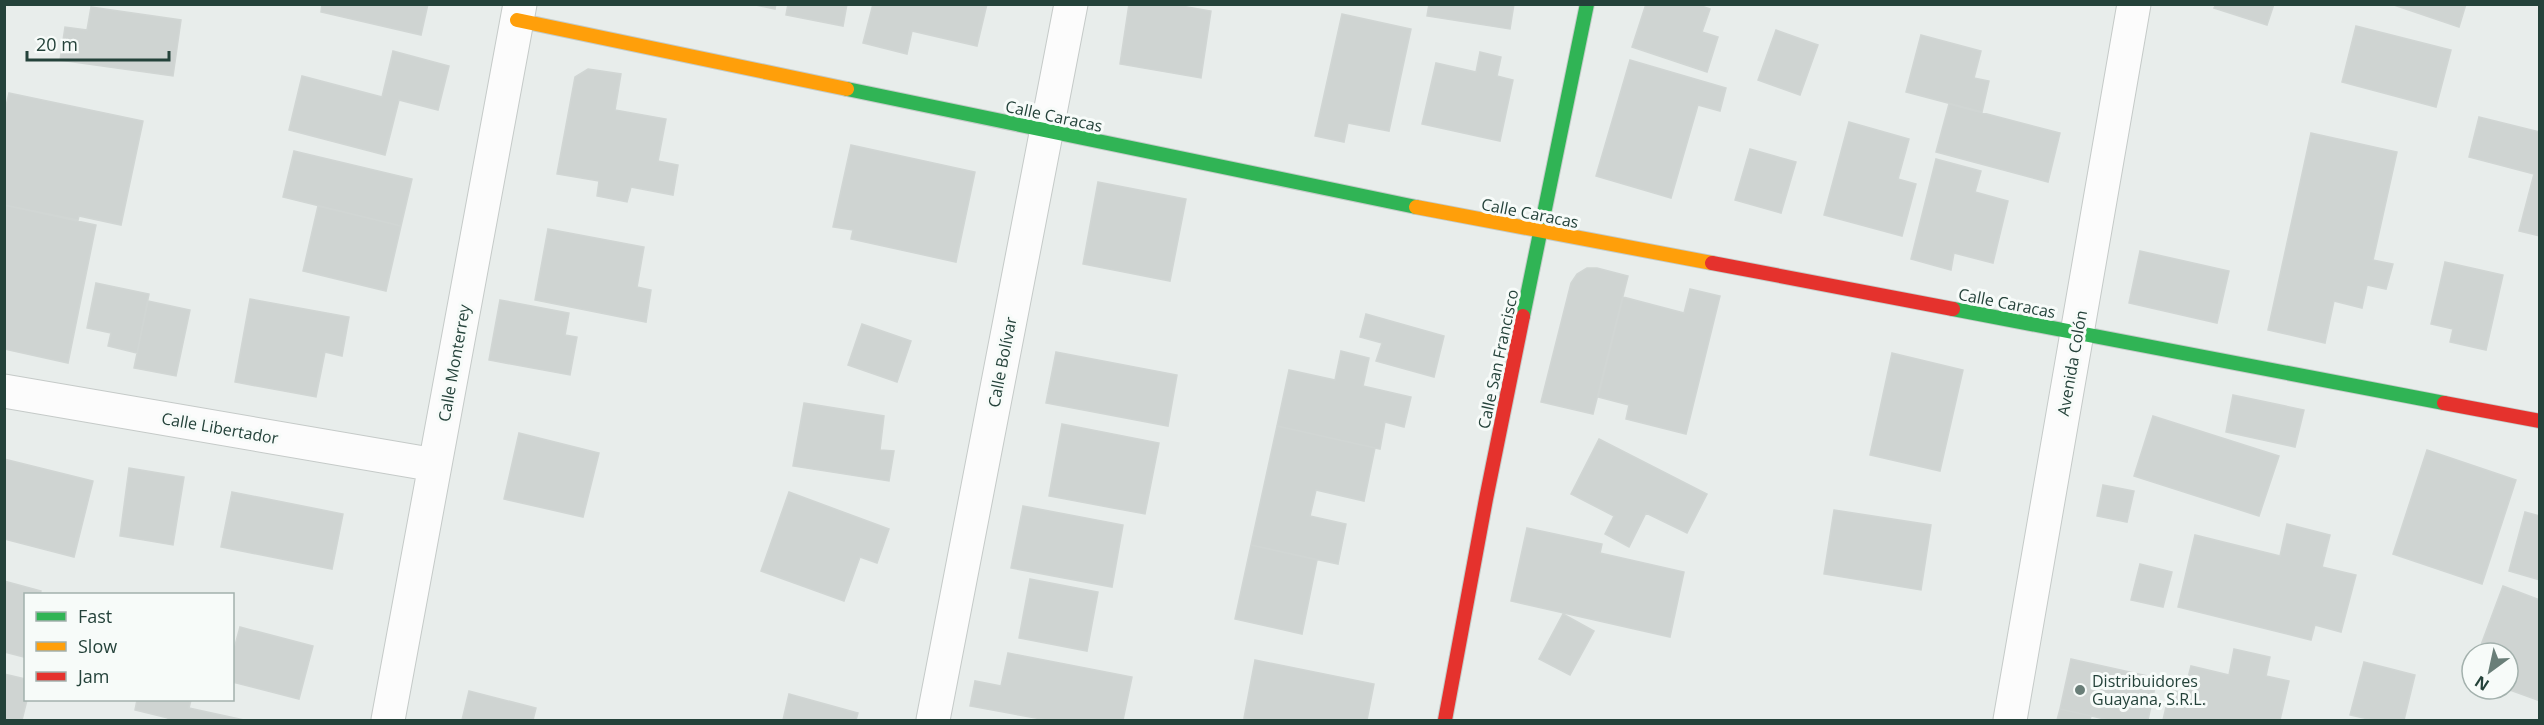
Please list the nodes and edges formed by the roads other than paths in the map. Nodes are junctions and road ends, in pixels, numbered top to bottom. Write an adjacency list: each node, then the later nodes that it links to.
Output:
1 (1071, 4): 5 (street, Calle Bolívar)
2 (1587, 4): 6 (street, Calle San Francisco)
3 (2134, 4): 7 (street, Avenida Colón)
4 (518, 12): 5 (street, Calle Caracas); 10 (street, Calle Monterrey)
5 (1046, 132): 6 (street, Calle Caracas); 12 (street, Calle Bolívar)
6 (1541, 232): 7 (street, Calle Caracas); 13 (street, Calle San Francisco)
7 (2077, 333): 9 (street, Calle Caracas); 14 (street, Avenida Colón)
8 (4, 392): 10 (street, Calle Libertador)
9 (2540, 421)
10 (435, 465): 11 (street, Calle Monterrey)
11 (388, 720)
12 (933, 720)
13 (1446, 720)
14 (2010, 720)

